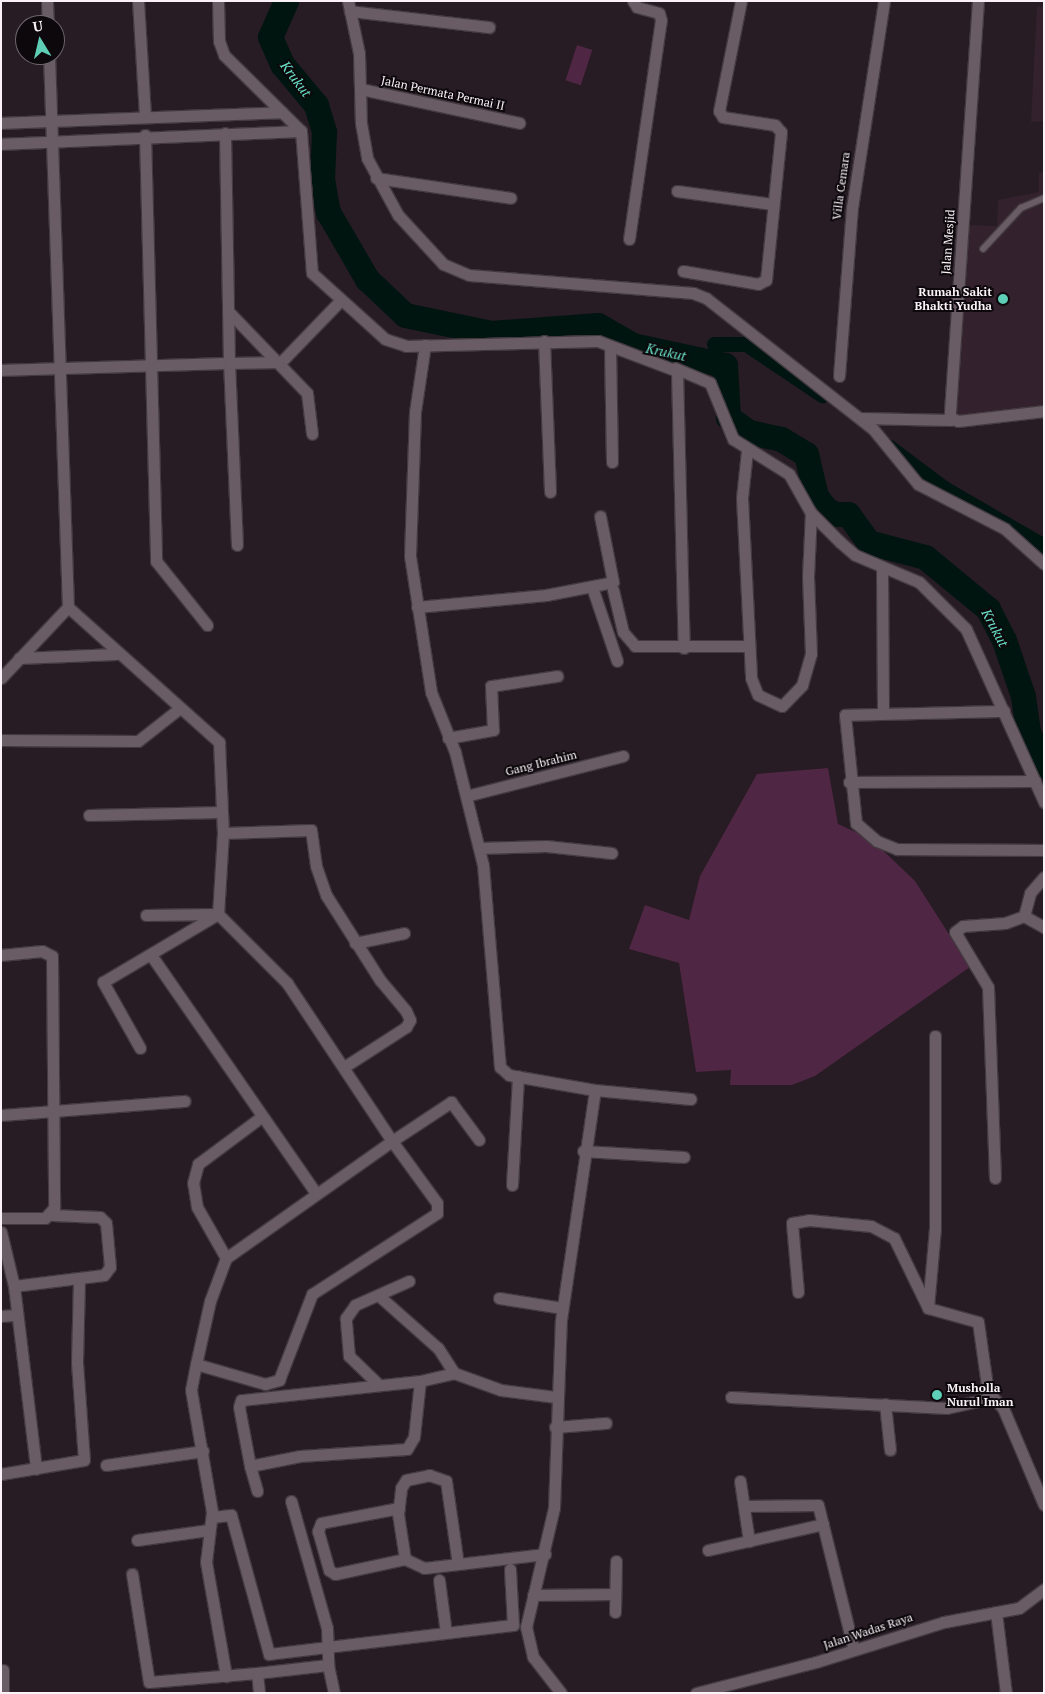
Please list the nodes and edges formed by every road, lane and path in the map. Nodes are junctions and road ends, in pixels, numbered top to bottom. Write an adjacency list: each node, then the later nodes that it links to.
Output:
1 (47, 1): 9 (street)
2 (138, 1): 14 (street)
3 (218, 1): 13 (street)
4 (633, 1): 28 (street)
5 (741, 1): 27 (street)
6 (884, 1): 42 (street, Villa Cemara)
7 (978, 1): 45 (street, Jalan Mesjid)
8 (349, 6): 10 (street); 12 (street)
9 (48, 15)
10 (489, 27)
11 (49, 65): 15 (street)
12 (361, 89): 17 (street, Jalan Permata Permai II); 23 (street)
13 (282, 112): 14 (street); 18 (street)
14 (145, 117): 15 (street)
15 (50, 121): 16 (street); 21 (street)
16 (1, 123)
17 (519, 123)
18 (301, 131): 19 (street); 31 (street)
19 (225, 133): 20 (street); 32 (street)
20 (145, 136): 21 (street); 38 (street)
21 (51, 142): 22 (street); 39 (street)
22 (1, 144)
23 (376, 178): 25 (street); 44 (street)
24 (677, 191): 27 (street)
25 (511, 198)
26 (1044, 198): 29 (lane)
27 (772, 204): 30 (street)
28 (630, 240)
29 (983, 249)
30 (683, 271)
31 (340, 301): 34 (street); 36 (street)
32 (228, 311): 36 (street); 37 (street)
33 (544, 341): 34 (street); 35 (street); 49 (street)
34 (424, 345): 58 (street)
35 (610, 347): 40 (street); 48 (street)
36 (281, 362): 37 (street); 46 (street)
37 (229, 363): 38 (street); 52 (street)
38 (151, 365): 39 (street); 59 (street)
39 (58, 368): 41 (street); 57 (street)
40 (674, 368): 47 (street); 61 (street)
41 (1, 370)
42 (839, 376)
43 (1044, 411): 45 (street)
44 (860, 418): 45 (street); 53 (street)
45 (951, 420)
46 (312, 434)
47 (747, 451): 50 (street); 60 (street)
48 (612, 462)
49 (550, 492)
50 (811, 513): 54 (street); 60 (street)
51 (600, 516): 55 (street)
52 (236, 545)
53 (1044, 564)
54 (882, 568): 68 (street); 69 (street)
55 (592, 587): 58 (street); 64 (street)
56 (613, 590): 61 (street)
57 (68, 607): 62 (street); 63 (street)
58 (417, 607): 70 (street)
59 (207, 625)
60 (748, 646): 61 (street)
61 (684, 648)
62 (116, 654): 63 (street); 67 (street)
63 (19, 658): 66 (street)
64 (618, 660)
65 (557, 676): 70 (street)
66 (1, 678)
67 (180, 708): 71 (street); 77 (street)
68 (1004, 711): 69 (street); 73 (street)
69 (883, 712): 74 (street)
70 (448, 738): 75 (street)
71 (1, 740)
72 (623, 756): 75 (street, Gang Ibrahim)
73 (1035, 781): 74 (street); 76 (street)
74 (849, 782): 81 (street)
75 (466, 796): 80 (street)
76 (1044, 802)
77 (222, 812): 78 (street); 79 (street)
78 (89, 815)
79 (223, 833): 84 (street); 89 (street)
80 (479, 848): 82 (street); 95 (street)
81 (1044, 850)
82 (612, 853)
83 (1044, 877): 86 (street)
84 (218, 914): 85 (street); 90 (street); 94 (street)
85 (146, 915)
86 (1024, 916): 87 (street); 106 (street)
87 (1044, 927)
88 (404, 933): 89 (street)
89 (356, 944): 94 (street)
90 (151, 955): 93 (street); 101 (street)
91 (1, 956): 99 (street)
92 (935, 1036): 120 (street)
93 (140, 1048)
94 (344, 1067): 103 (street)
95 (518, 1076): 96 (street); 107 (street)
96 (595, 1090): 97 (street); 104 (street)
97 (691, 1098)
98 (184, 1101): 99 (street)
99 (51, 1110): 100 (street); 109 (street)
100 (1, 1115)
101 (261, 1117): 108 (street); 112 (street)
102 (479, 1140): 103 (street)
103 (392, 1141): 108 (street); 123 (street)
104 (583, 1151): 105 (street); 119 (street)
105 (684, 1157)
106 (995, 1178)
107 (512, 1185)
108 (316, 1193): 112 (street)
109 (52, 1215): 110 (street); 113 (street)
110 (1, 1218)
111 (1, 1232): 115 (street)
112 (226, 1258): 123 (street)
113 (79, 1278): 115 (street); 137 (street)
114 (409, 1281): 117 (street)
115 (14, 1286): 121 (street)
116 (798, 1292): 120 (street)
117 (378, 1295): 124 (street); 126 (street)
118 (499, 1298): 119 (street)
119 (562, 1308): 127 (street)
120 (928, 1308): 129 (street)
121 (17, 1315): 122 (street); 137 (street)
122 (1, 1316)
123 (196, 1364): 134 (street)
124 (454, 1373): 125 (street); 127 (street)
125 (420, 1381): 126 (street); 136 (street)
126 (379, 1385): 136 (street)
127 (556, 1397): 132 (street)
128 (731, 1397): 130 (street)
129 (991, 1398): 130 (street); 142 (street)
130 (885, 1404): 133 (street)
131 (606, 1423): 132 (street)
132 (555, 1427): 151 (street)
133 (890, 1450)
134 (203, 1451): 135 (street); 145 (street)
135 (106, 1465)
136 (250, 1466): 140 (street)
137 (36, 1469): 138 (street)
138 (1, 1474)
139 (740, 1481): 143 (street)
140 (257, 1491)
141 (291, 1501): 164 (street)
142 (1044, 1505)
143 (744, 1506): 146 (street); 149 (street)
144 (399, 1508): 152 (street); 152 (street); 154 (street)
145 (212, 1517): 147 (street); 164 (street)
146 (823, 1524): 149 (street); 165 (street)
147 (208, 1530): 148 (street); 169 (street)
148 (137, 1540)
149 (749, 1541): 150 (street)
150 (708, 1550)
151 (545, 1554): 154 (street); 160 (street)
152 (405, 1559): 154 (street)
153 (616, 1561): 159 (street)
154 (458, 1564)
155 (510, 1570): 163 (street)
156 (132, 1574): 169 (street)
157 (439, 1580): 163 (street)
158 (1044, 1589): 162 (street, Jalan Wadas Raya)
159 (615, 1594): 160 (street); 161 (street)
160 (533, 1595): 174 (street)
161 (615, 1612)
162 (996, 1612): 165 (street, Jalan Wadas Raya); 176 (street)
163 (446, 1633): 164 (street)
164 (328, 1647): 166 (street)
165 (854, 1650): 170 (street, Jalan Wadas Raya)
166 (328, 1665): 168 (street); 173 (street)
167 (3, 1670): 171 (street)
168 (257, 1673): 169 (street); 172 (street)
169 (226, 1676)
170 (709, 1691): 175 (street, Jalan Wadas Raya)
171 (3, 1693)
172 (259, 1693)
173 (334, 1693)
174 (562, 1693)
175 (696, 1693)
176 (1006, 1693)

